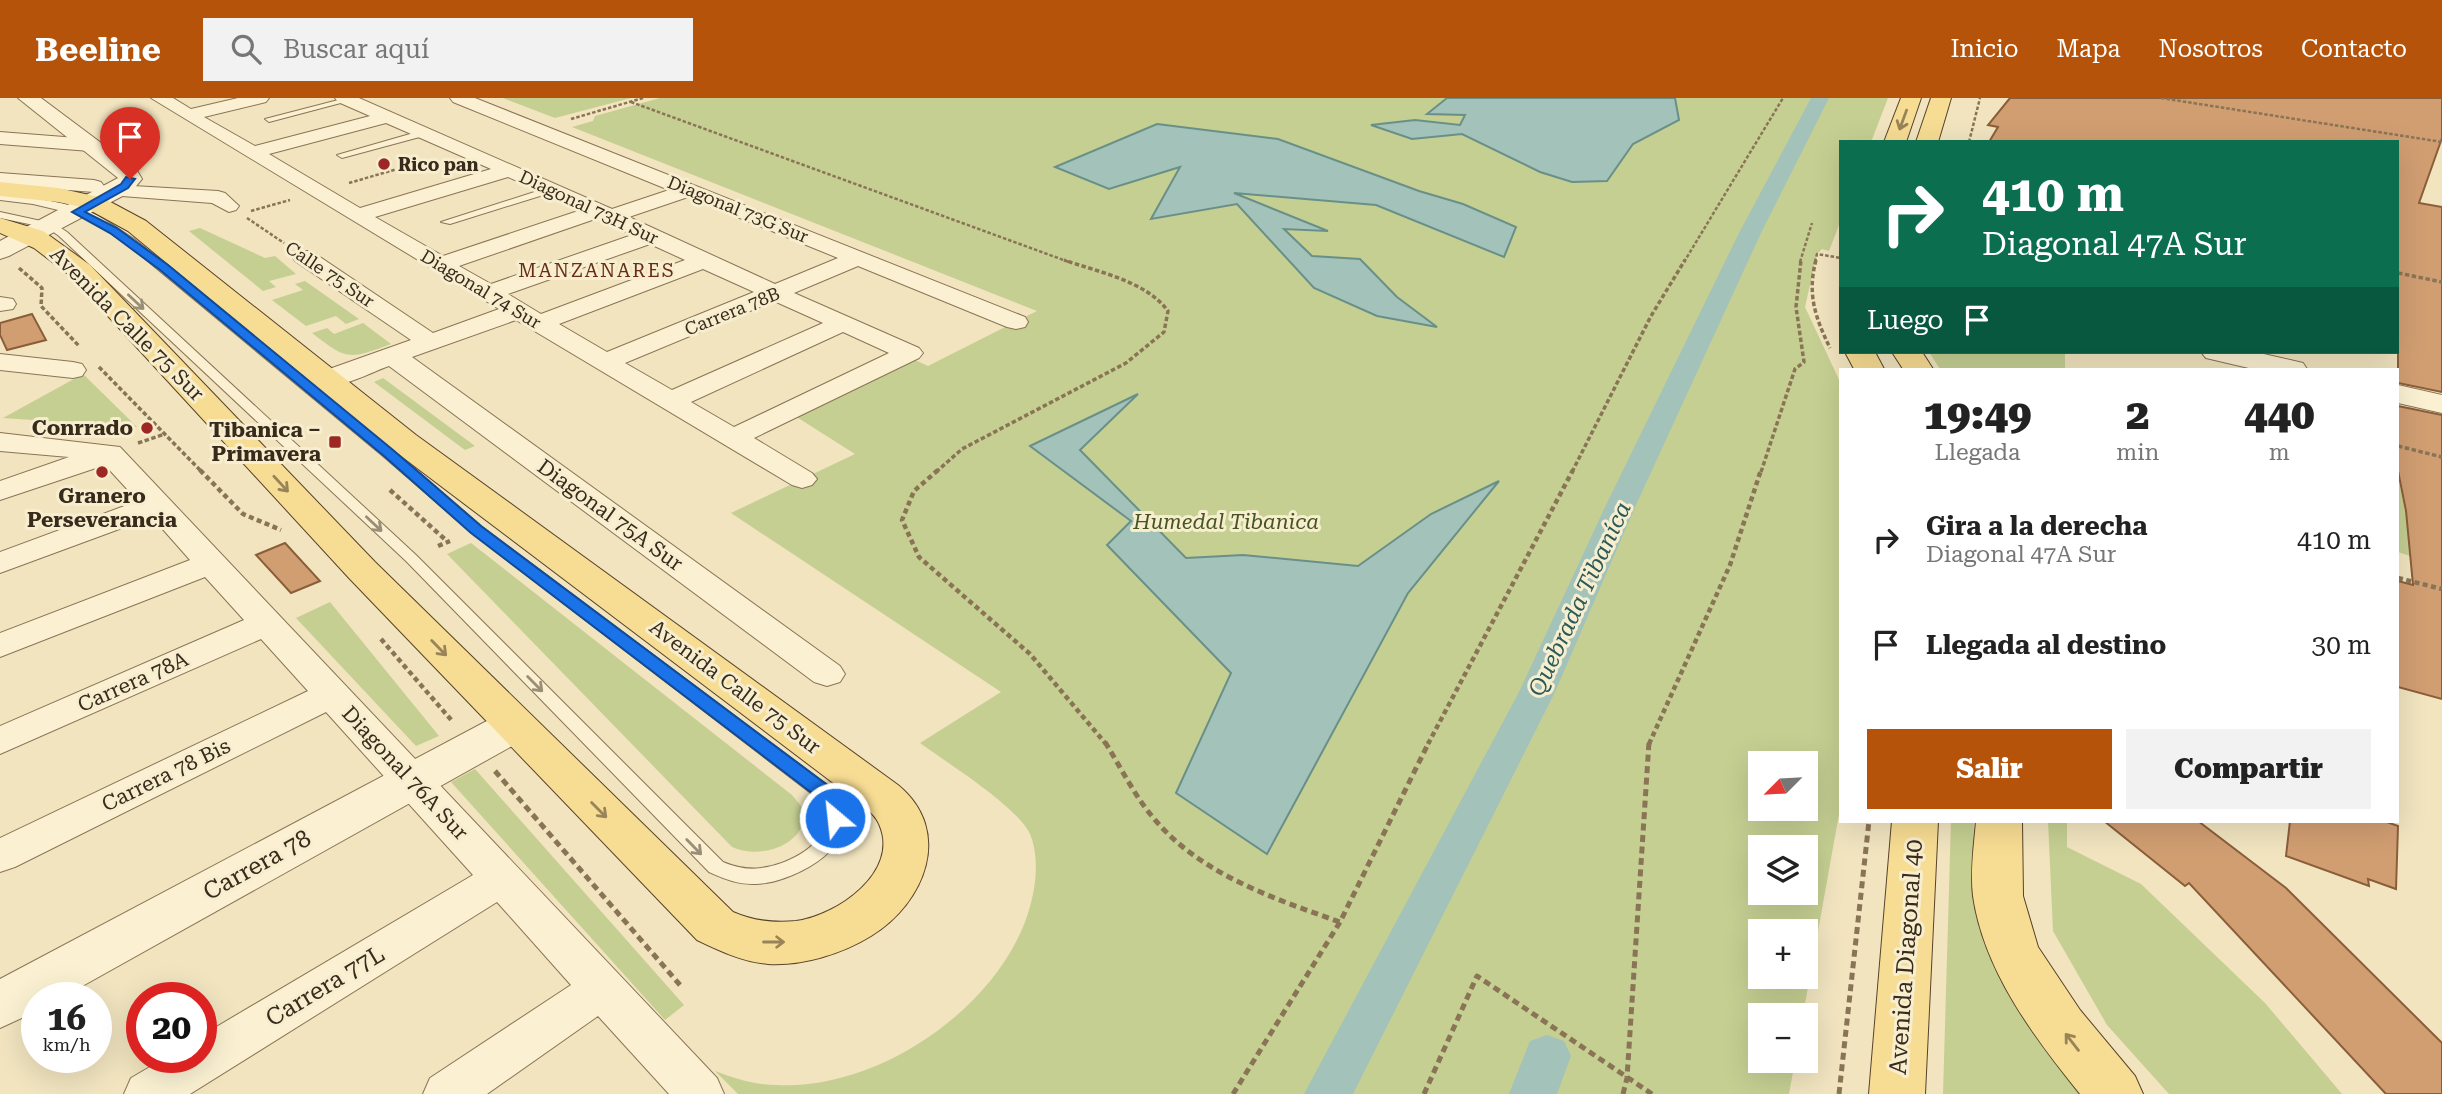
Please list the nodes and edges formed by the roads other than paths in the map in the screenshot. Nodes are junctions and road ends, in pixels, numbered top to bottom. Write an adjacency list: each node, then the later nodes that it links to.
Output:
1 (28, 98): 15 (street)
2 (159, 98): 8 (street, Diagonal 74 Sur)
3 (260, 98): 8 (street)
4 (458, 98): 22 (street, Diagonal 73G Sur)
5 (1911, 98): 13 (main road, one-way to 13)
6 (1941, 98): 14 (main road)
7 (346, 99): 9 (street, Diagonal 73H Sur); 10 (lane)
8 (189, 116): 16 (street, Diagonal 74 Sur)
9 (387, 117): 11 (street, Diagonal 73H Sur); 16 (street)
10 (269, 119)
11 (424, 133): 17 (lane); 18 (street, Diagonal 73H Sur)
12 (0, 138): 15 (street)
13 (1896, 140)
14 (1928, 140)
15 (90, 145): 24 (street)
16 (252, 153): 28 (street, Diagonal 74 Sur)
17 (342, 155)
18 (509, 170): 21 (street, Diagonal 73H Sur); 28 (street)
19 (0, 179): 24 (street)
20 (0, 189): 24 (main road, Avenida Calle 75 Sur)
21 (553, 189): 26 (street, Diagonal 73H Sur); 29 (lane)
22 (690, 190): 26 (street); 34 (street, Diagonal 73G Sur)
23 (0, 197): 24 (lane)
24 (95, 198): 25 (street); 30 (street); 30 (lane, one-way to 24); 51 (main road, Avenida Calle 75 Sur)
25 (229, 206)
26 (602, 214): 31 (street, Diagonal 73H Sur); 36 (street)
27 (0, 215): 30 (lane)
28 (358, 215): 36 (street, Diagonal 74 Sur)
29 (446, 222)
30 (28, 229): 32 (street); 67 (main road, Avenida Calle 75 Sur, one-way to 67)
31 (651, 236): 35 (street, Diagonal 73H Sur); 37 (street)
32 (0, 251)
33 (303, 256): 42 (street, Calle 75 Sur)
34 (858, 258): 38 (street, Carrera 78B); 40 (street, Diagonal 73G Sur)
35 (704, 261): 38 (street, Diagonal 73H Sur); 39 (street)
36 (440, 265): 37 (street, Diagonal 74 Sur)
37 (489, 293): 39 (street, Diagonal 74 Sur)
38 (777, 293): 41 (street, Diagonal 73H Sur); 47 (street, Carrera 78B)
39 (529, 317): 42 (street); 47 (street, Diagonal 74 Sur)
40 (1016, 322)
41 (841, 324): 53 (street); 55 (street, Diagonal 73H Sur)
42 (430, 342): 45 (street)
43 (1849, 354): 48 (main road)
44 (2225, 354): 49 (street)
45 (393, 356): 51 (street); 65 (street, Diagonal 75A Sur)
46 (0, 362): 50 (street)
47 (605, 362): 53 (street, Diagonal 74 Sur)
48 (1868, 368)
49 (2288, 368)
50 (73, 370)
51 (327, 379): 67 (main road, Avenida Calle 75 Sur, one-way to 51)
52 (2399, 394): 54 (street)
53 (670, 401): 55 (street, Diagonal 74 Sur)
54 (2442, 404)
55 (732, 438): 58 (street, Diagonal 74 Sur)
56 (0, 442): 57 (street)
57 (110, 453): 59 (street); 60 (street, Diagonal 76A Sur)
58 (802, 479)
59 (0, 491)
60 (158, 504): 61 (street, Diagonal 76A Sur); 62 (street)
61 (211, 562): 63 (street, Diagonal 76A Sur); 64 (street)
62 (0, 563)
63 (267, 623): 66 (street, Diagonal 76A Sur); 68 (street, Carrera 78A)
64 (0, 646)
65 (827, 674)
66 (332, 694): 69 (street, Diagonal 76A Sur); 72 (street, Carrera 78 Bis)
67 (495, 736): 69 (street, Carrera 78)
68 (0, 741)
69 (412, 781): 73 (street, Diagonal 76A Sur); 75 (street, Carrera 78)
70 (1915, 823): 79 (main road, Avenida Diagonal 40)
71 (1999, 823): 80 (main road, one-way to 71)
72 (0, 856)
73 (502, 878): 74 (street, Diagonal 76A Sur); 76 (street, Carrera 77L)
74 (602, 988): 77 (street); 78 (street, Diagonal 76A Sur)
75 (0, 1005)
76 (148, 1094)
77 (447, 1094)
78 (700, 1094)
79 (1898, 1094)
80 (2115, 1094)

